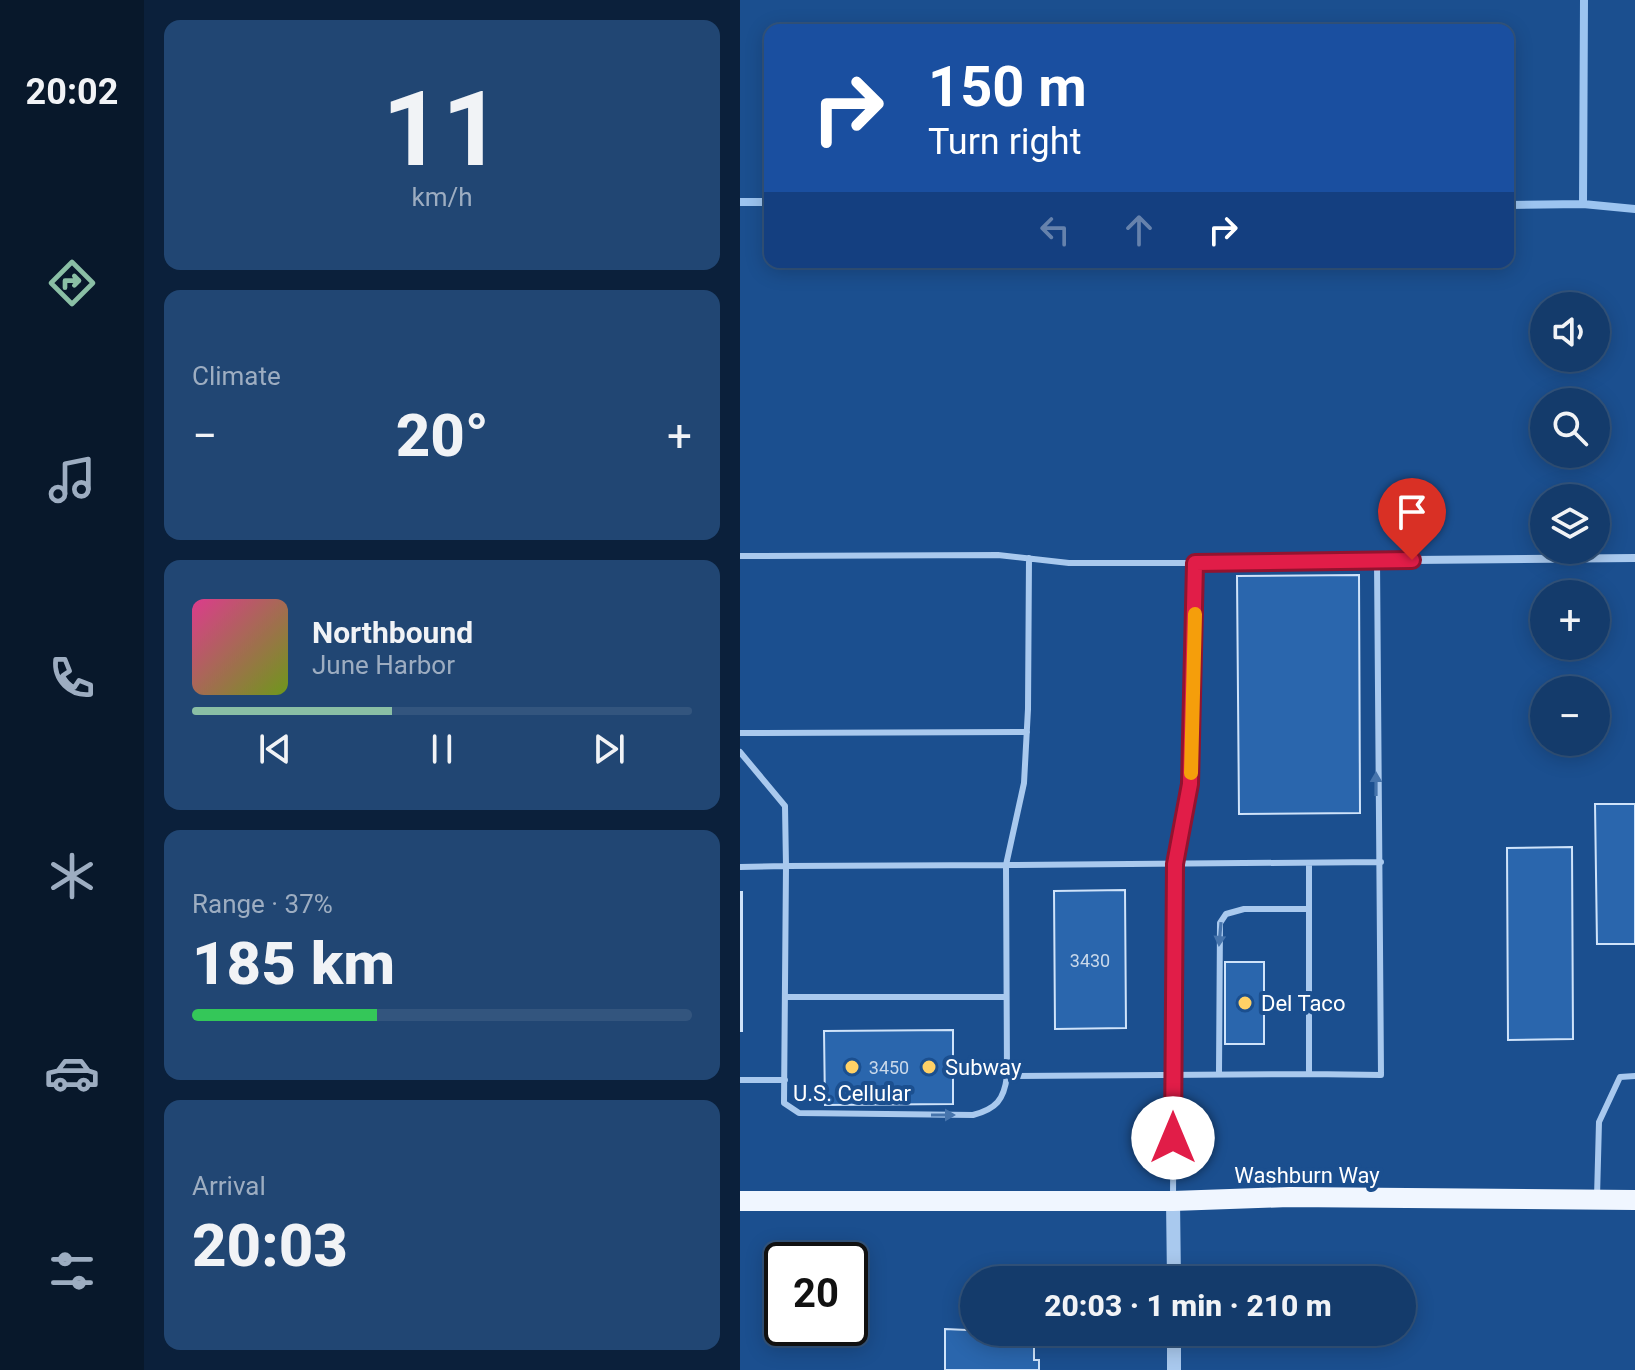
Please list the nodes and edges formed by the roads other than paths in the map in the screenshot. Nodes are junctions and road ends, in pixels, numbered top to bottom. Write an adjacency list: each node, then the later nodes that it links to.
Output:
1 (740, 556): 2 (lane)
2 (1029, 558): 6 (lane); 7 (lane)
3 (1635, 558): 4 (street)
4 (1412, 560): 5 (lane)
5 (1377, 561): 6 (lane); 10 (lane, one-way to 5)
6 (1195, 563): 12 (lane)
7 (1027, 732): 8 (lane); 13 (lane)
8 (740, 733)
9 (740, 752): 14 (lane)
10 (1381, 862): 11 (lane); 20 (lane)
11 (1309, 863): 12 (lane); 16 (lane)
12 (1175, 864): 13 (lane); 21 (lane)
13 (1006, 865): 14 (lane); 18 (lane)
14 (786, 866): 15 (lane); 17 (lane)
15 (740, 867)
16 (1309, 909): 19 (lane, one-way to 19); 20 (lane)
17 (785, 997): 18 (lane); 25 (lane)
18 (1006, 997): 22 (lane)
19 (1219, 1073): 20 (lane); 21 (lane)
20 (1309, 1074)
21 (1173, 1075): 22 (lane); 29 (lane)
22 (1007, 1076): 25 (lane, one-way to 22)
23 (1635, 1076): 26 (lane)
24 (740, 1080): 25 (lane)
25 (785, 1080)
26 (1597, 1200): 27 (main road, Washburn Way); 29 (main road, Washburn Way)
27 (1635, 1200)
28 (740, 1201): 29 (main road, Washburn Way)
29 (1173, 1201): 30 (street)
30 (1174, 1266)
31 (1174, 1346): 32 (street)
32 (1174, 1370)

